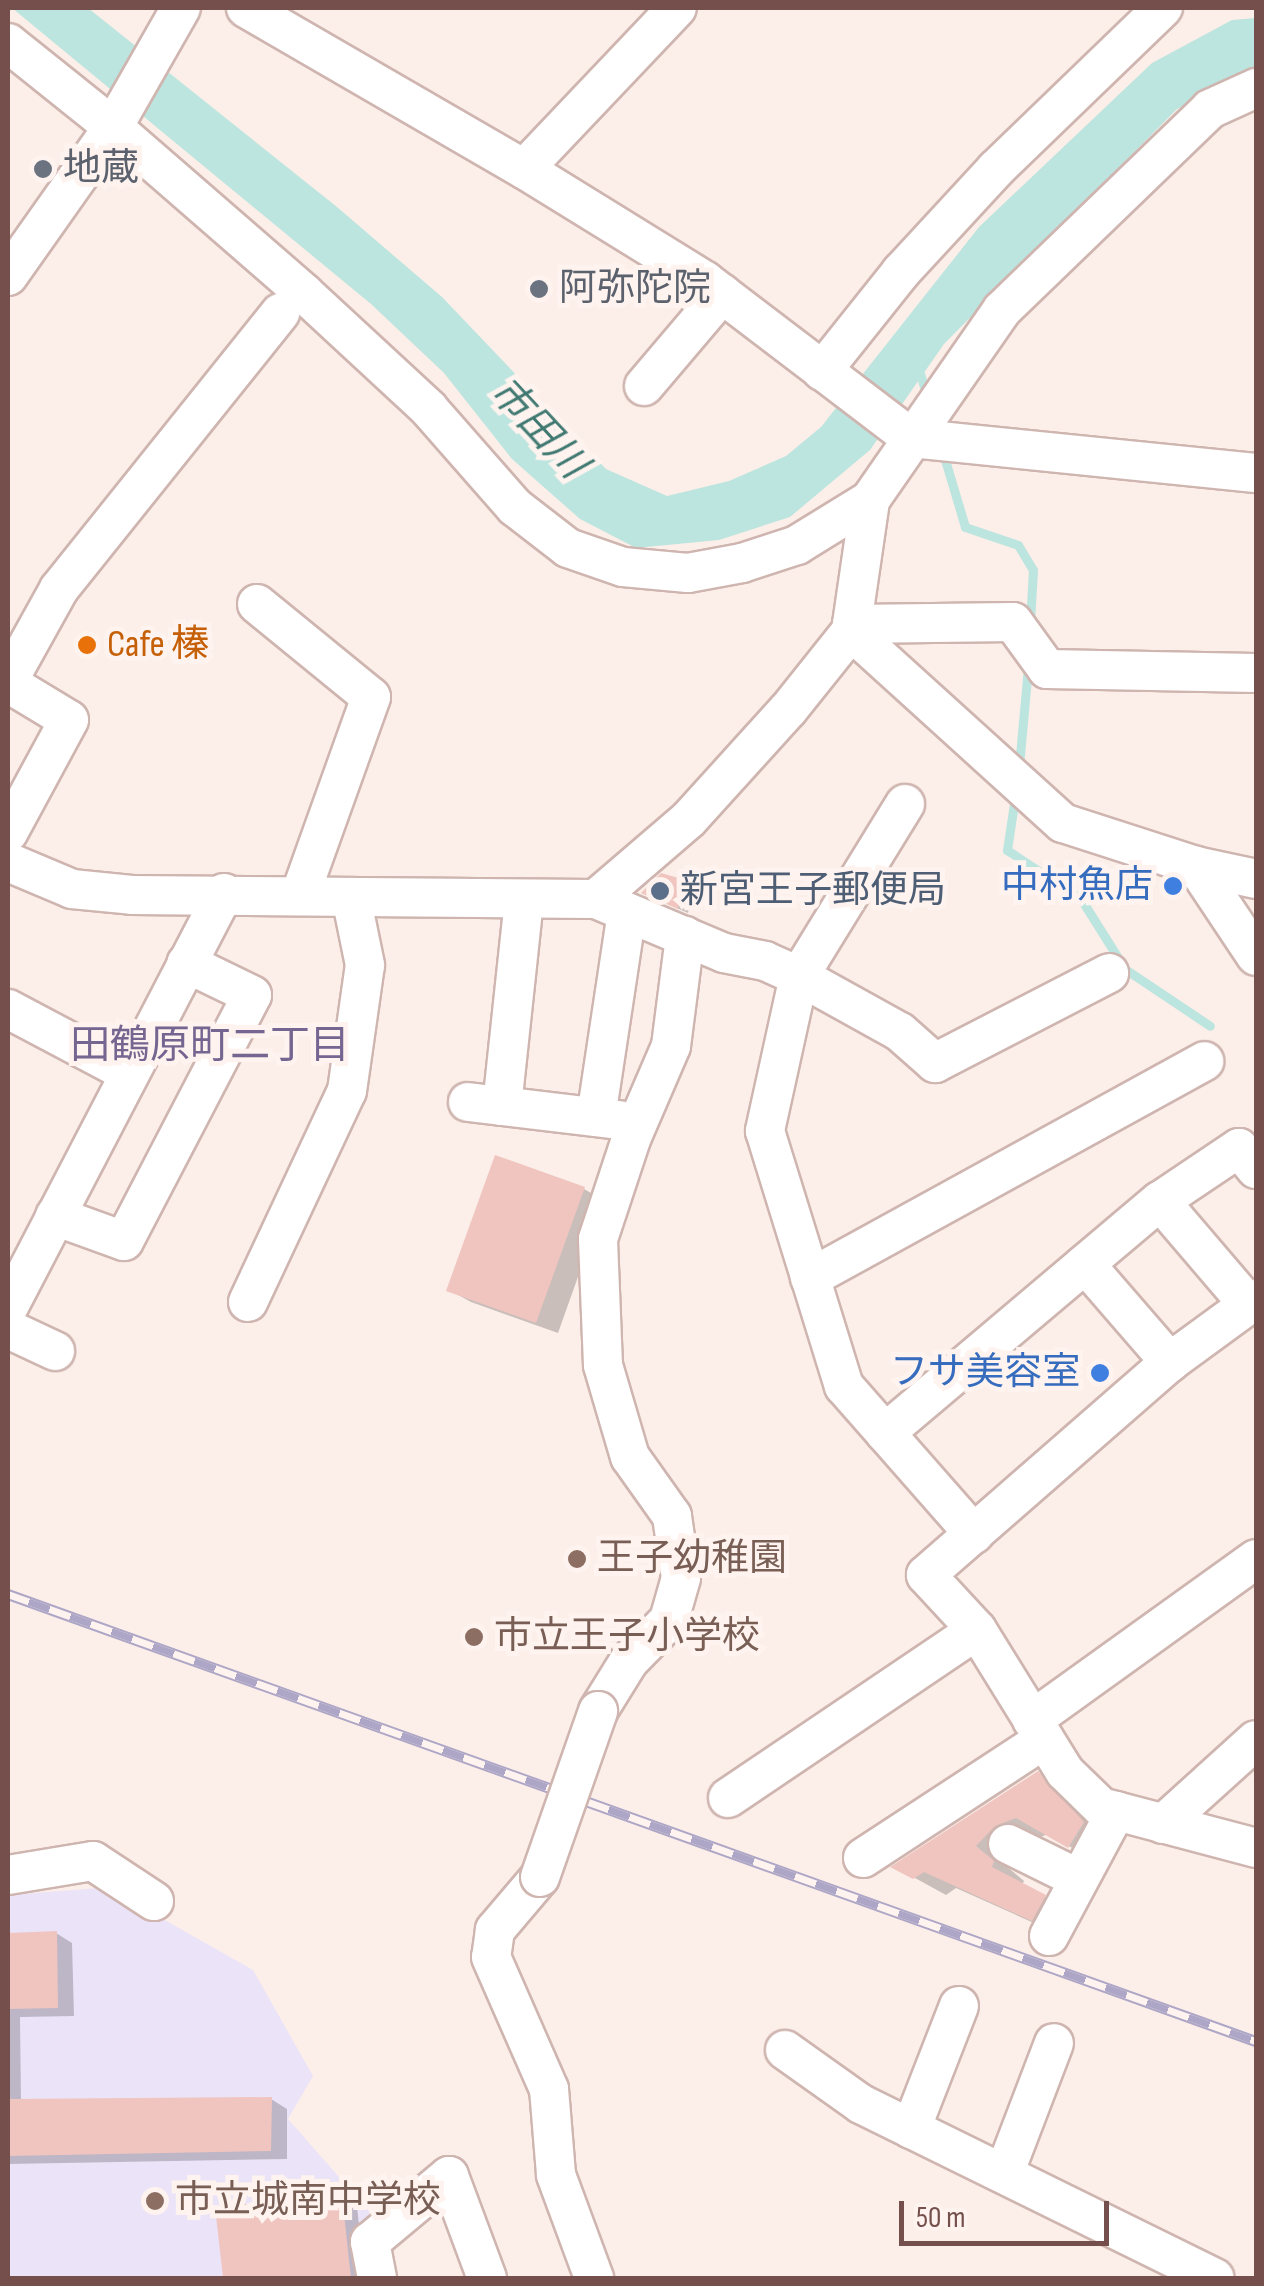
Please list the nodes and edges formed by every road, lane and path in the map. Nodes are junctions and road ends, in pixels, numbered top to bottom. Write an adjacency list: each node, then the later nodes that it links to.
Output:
1 (246, 8): 8 (street)
2 (678, 8): 8 (street)
3 (1163, 8): 12 (street)
4 (172, 23): 7 (street)
5 (8, 43): 7 (street)
6 (1256, 88): 14 (street)
7 (113, 127): 9 (street); 16 (street)
8 (524, 168): 10 (street)
9 (8, 276)
10 (722, 294): 12 (street); 13 (street)
11 (280, 313): 20 (street)
12 (829, 378): 14 (street)
13 (644, 386)
14 (911, 438): 15 (street); 16 (street)
15 (1256, 473)
16 (870, 500): 18 (street)
17 (256, 604): 27 (street)
18 (851, 628): 19 (street); 24 (street); 30 (street)
19 (1256, 673)
20 (8, 682): 22 (street)
21 (905, 804): 35 (street)
22 (8, 833)
23 (8, 862): 26 (street)
24 (1196, 866): 25 (street); 32 (street)
25 (1256, 879)
26 (224, 894): 27 (street); 33 (street)
27 (300, 896): 28 (street)
28 (351, 897): 29 (street); 47 (street)
29 (524, 899): 30 (street); 39 (street)
30 (612, 906): 31 (street); 39 (street)
31 (685, 936): 35 (street); 40 (street)
32 (1256, 956)
33 (186, 964): 38 (street); 43 (street)
34 (1109, 974): 35 (street)
35 (800, 976): 46 (street)
36 (11, 1018): 38 (street)
37 (1204, 1061): 46 (street)
38 (128, 1073): 43 (street)
39 (596, 1117): 40 (street)
40 (639, 1122): 76 (street, bridge)
41 (1256, 1169): 42 (street)
42 (1160, 1200): 45 (street); 48 (street)
43 (55, 1216): 44 (street)
44 (20, 1254): 49 (street)
45 (1085, 1264): 52 (street); 53 (street)
46 (810, 1278): 53 (street)
47 (248, 1302)
48 (1252, 1302): 52 (street)
49 (8, 1308)
50 (8, 1328): 51 (street)
51 (55, 1351)
52 (1170, 1362): 54 (street)
53 (885, 1433): 54 (street)
54 (974, 1534): 56 (street)
55 (1256, 1559): 57 (street)
56 (976, 1630): 57 (street); 59 (street)
57 (1038, 1729): 60 (street); 64 (street)
58 (1248, 1760): 61 (street)
59 (728, 1798)
60 (1116, 1811): 61 (street); 66 (street)
61 (1164, 1824): 63 (street)
62 (1008, 1844): 66 (street)
63 (1256, 1848)
64 (863, 1858)
65 (8, 1875): 67 (street)
66 (1079, 1880): 68 (street)
67 (154, 1901)
68 (1049, 1936)
69 (959, 2006): 72 (street)
70 (1054, 2043): 73 (street)
71 (785, 2050): 72 (street)
72 (912, 2129): 73 (street)
73 (1004, 2174): 77 (street)
74 (377, 2278): 75 (street)
75 (487, 2278)
76 (593, 2278)
77 (1214, 2278)

